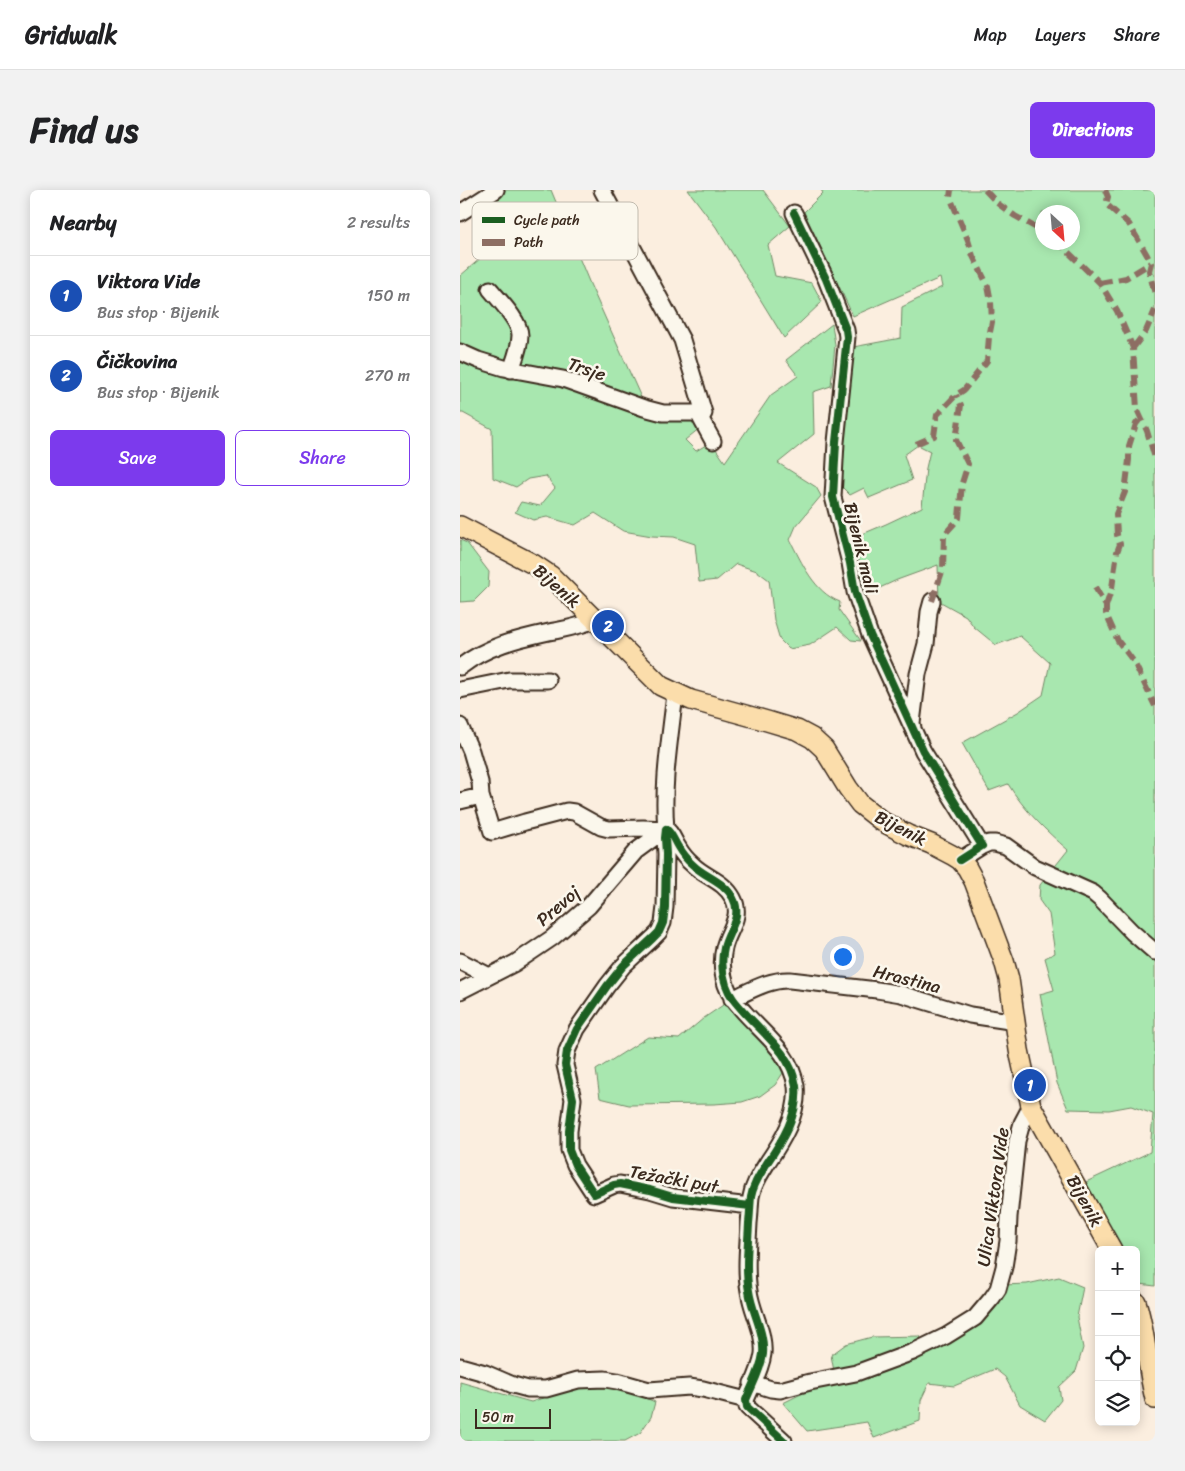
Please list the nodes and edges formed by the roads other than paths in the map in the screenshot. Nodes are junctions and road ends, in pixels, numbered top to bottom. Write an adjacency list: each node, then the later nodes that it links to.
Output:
1 (496, 190): 3 (street)
2 (602, 190): 4 (street)
3 (476, 202)
4 (608, 202)
5 (472, 205): 6 (street)
6 (460, 212)
7 (794, 213): 22 (street, Bijenik mali)
8 (638, 258): 12 (street)
9 (490, 289): 11 (street)
10 (460, 352): 11 (street, Trsje)
11 (511, 370): 12 (street, Trsje)
12 (704, 412): 13 (street)
13 (713, 441)
14 (460, 526): 16 (main road, Bijenik)
15 (932, 601): 22 (street)
16 (594, 620): 17 (street); 20 (main road, Bijenik)
17 (460, 667)
18 (548, 680): 19 (street)
19 (460, 690)
20 (675, 694): 25 (street); 27 (main road, Bijenik)
21 (460, 726): 23 (street)
22 (913, 730): 26 (street, Bijenik mali)
23 (481, 796): 24 (street); 25 (street)
24 (460, 801)
25 (666, 829): 30 (street, Prevoj); 32 (street); 35 (street, Težački put)
26 (982, 846): 27 (street); 28 (street)
27 (960, 860): 33 (main road, Bijenik)
28 (1155, 952)
29 (460, 961): 30 (street)
30 (489, 976): 31 (street, Prevoj)
31 (460, 991)
32 (732, 999): 33 (street, Hrastina); 35 (street)
33 (1016, 1022): 34 (main road, Bijenik)
34 (1031, 1106): 36 (main road, Bijenik); 39 (street, Ulica Viktora Vide)
35 (750, 1206): 39 (street)
36 (1110, 1246)
37 (1140, 1320): 40 (main road)
38 (460, 1366): 41 (street)
39 (752, 1383): 41 (street)
40 (1155, 1399)
41 (746, 1400): 42 (street)
42 (784, 1441)

